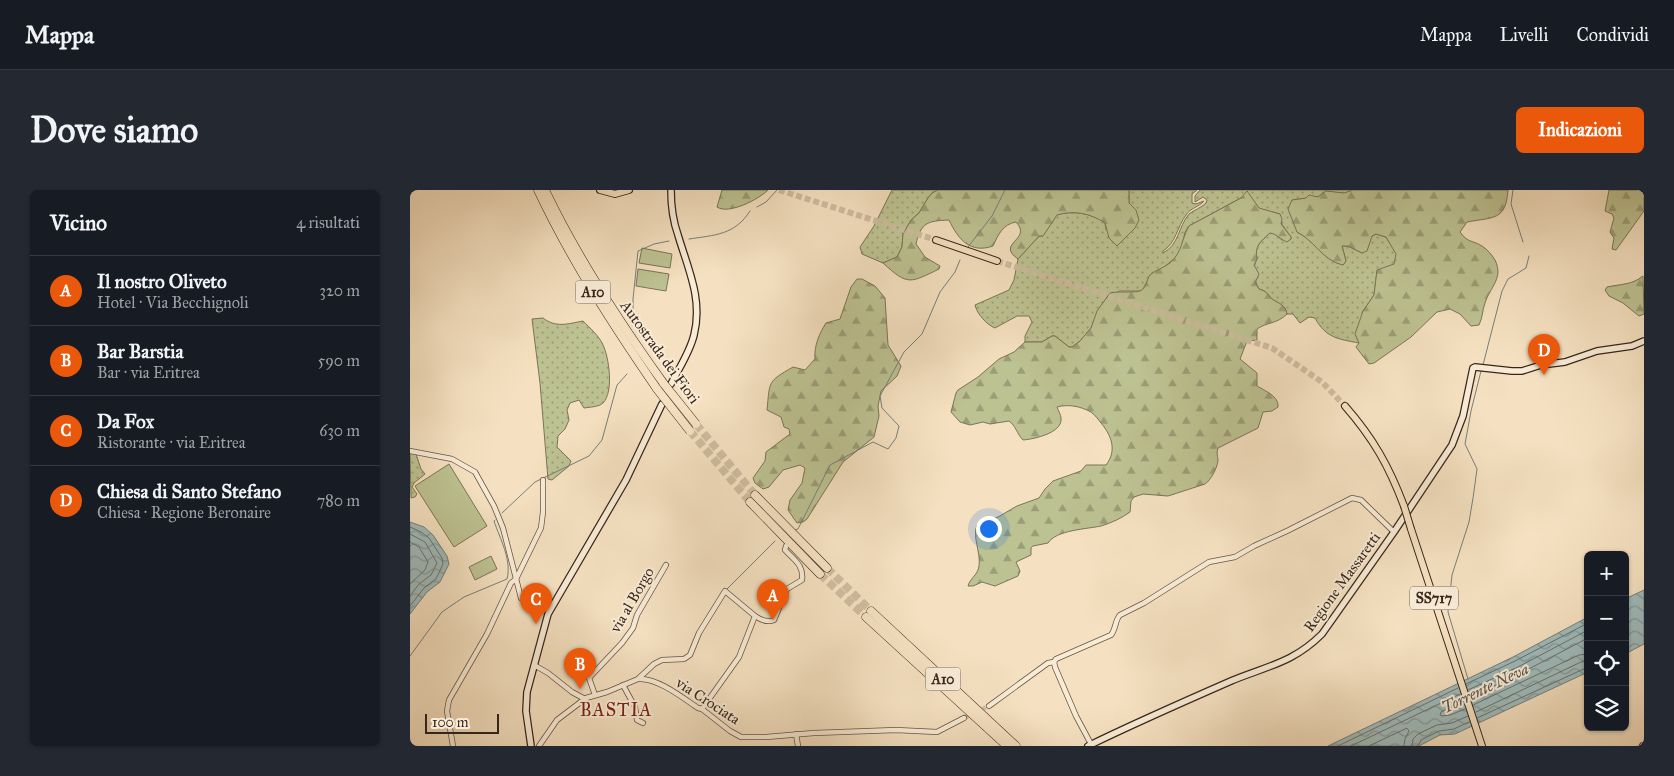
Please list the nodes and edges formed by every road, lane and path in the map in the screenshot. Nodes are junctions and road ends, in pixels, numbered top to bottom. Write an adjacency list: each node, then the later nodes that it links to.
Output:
1 (538, 190): 9 (highway, Autostrada dei Fiori / A10)
2 (545, 190): 9 (highway, Autostrada dei Fiori / A10)
3 (600, 190): 4 (main road)
4 (630, 190)
5 (670, 190): 9 (street)
6 (936, 240): 7 (main road)
7 (997, 261)
8 (1644, 341): 16 (street, Regione Massaretti)
9 (664, 386): 12 (highway, Autostrada dei Fiori / A10, bridge); 13 (highway, Autostrada dei Fiori / A10, bridge)
10 (662, 404): 22 (street)
11 (1345, 406): 37 (main road, SS717, bridge)
12 (696, 424)
13 (690, 431)
14 (410, 451): 21 (street)
15 (543, 480): 21 (street)
16 (1394, 532): 26 (street); 38 (street, Regione Massaretti)
17 (786, 546): 24 (street)
18 (666, 565): 30 (street, via al Borgo)
19 (826, 568): 20 (highway)
20 (820, 574)
21 (516, 579): 22 (street); 39 (street)
22 (550, 608): 27 (street)
23 (871, 611): 44 (highway, A10)
24 (755, 616): 28 (street); 33 (street)
25 (866, 617): 43 (highway, A10)
26 (1054, 662): 32 (street); 38 (street)
27 (534, 665): 31 (street); 40 (street)
28 (638, 679): 29 (street); 33 (street, via Crociata)
29 (624, 685): 30 (street); 35 (street)
30 (595, 695): 31 (street)
31 (585, 698): 41 (street)
32 (989, 706)
33 (702, 709): 36 (street, via Crociata)
34 (964, 718): 36 (street, via Crociata)
35 (643, 723)
36 (796, 734): 42 (street)
37 (1482, 744)
38 (1089, 745)
39 (453, 746)
40 (531, 746)
41 (539, 746)
42 (798, 746)
43 (1006, 746)
44 (1016, 746)

